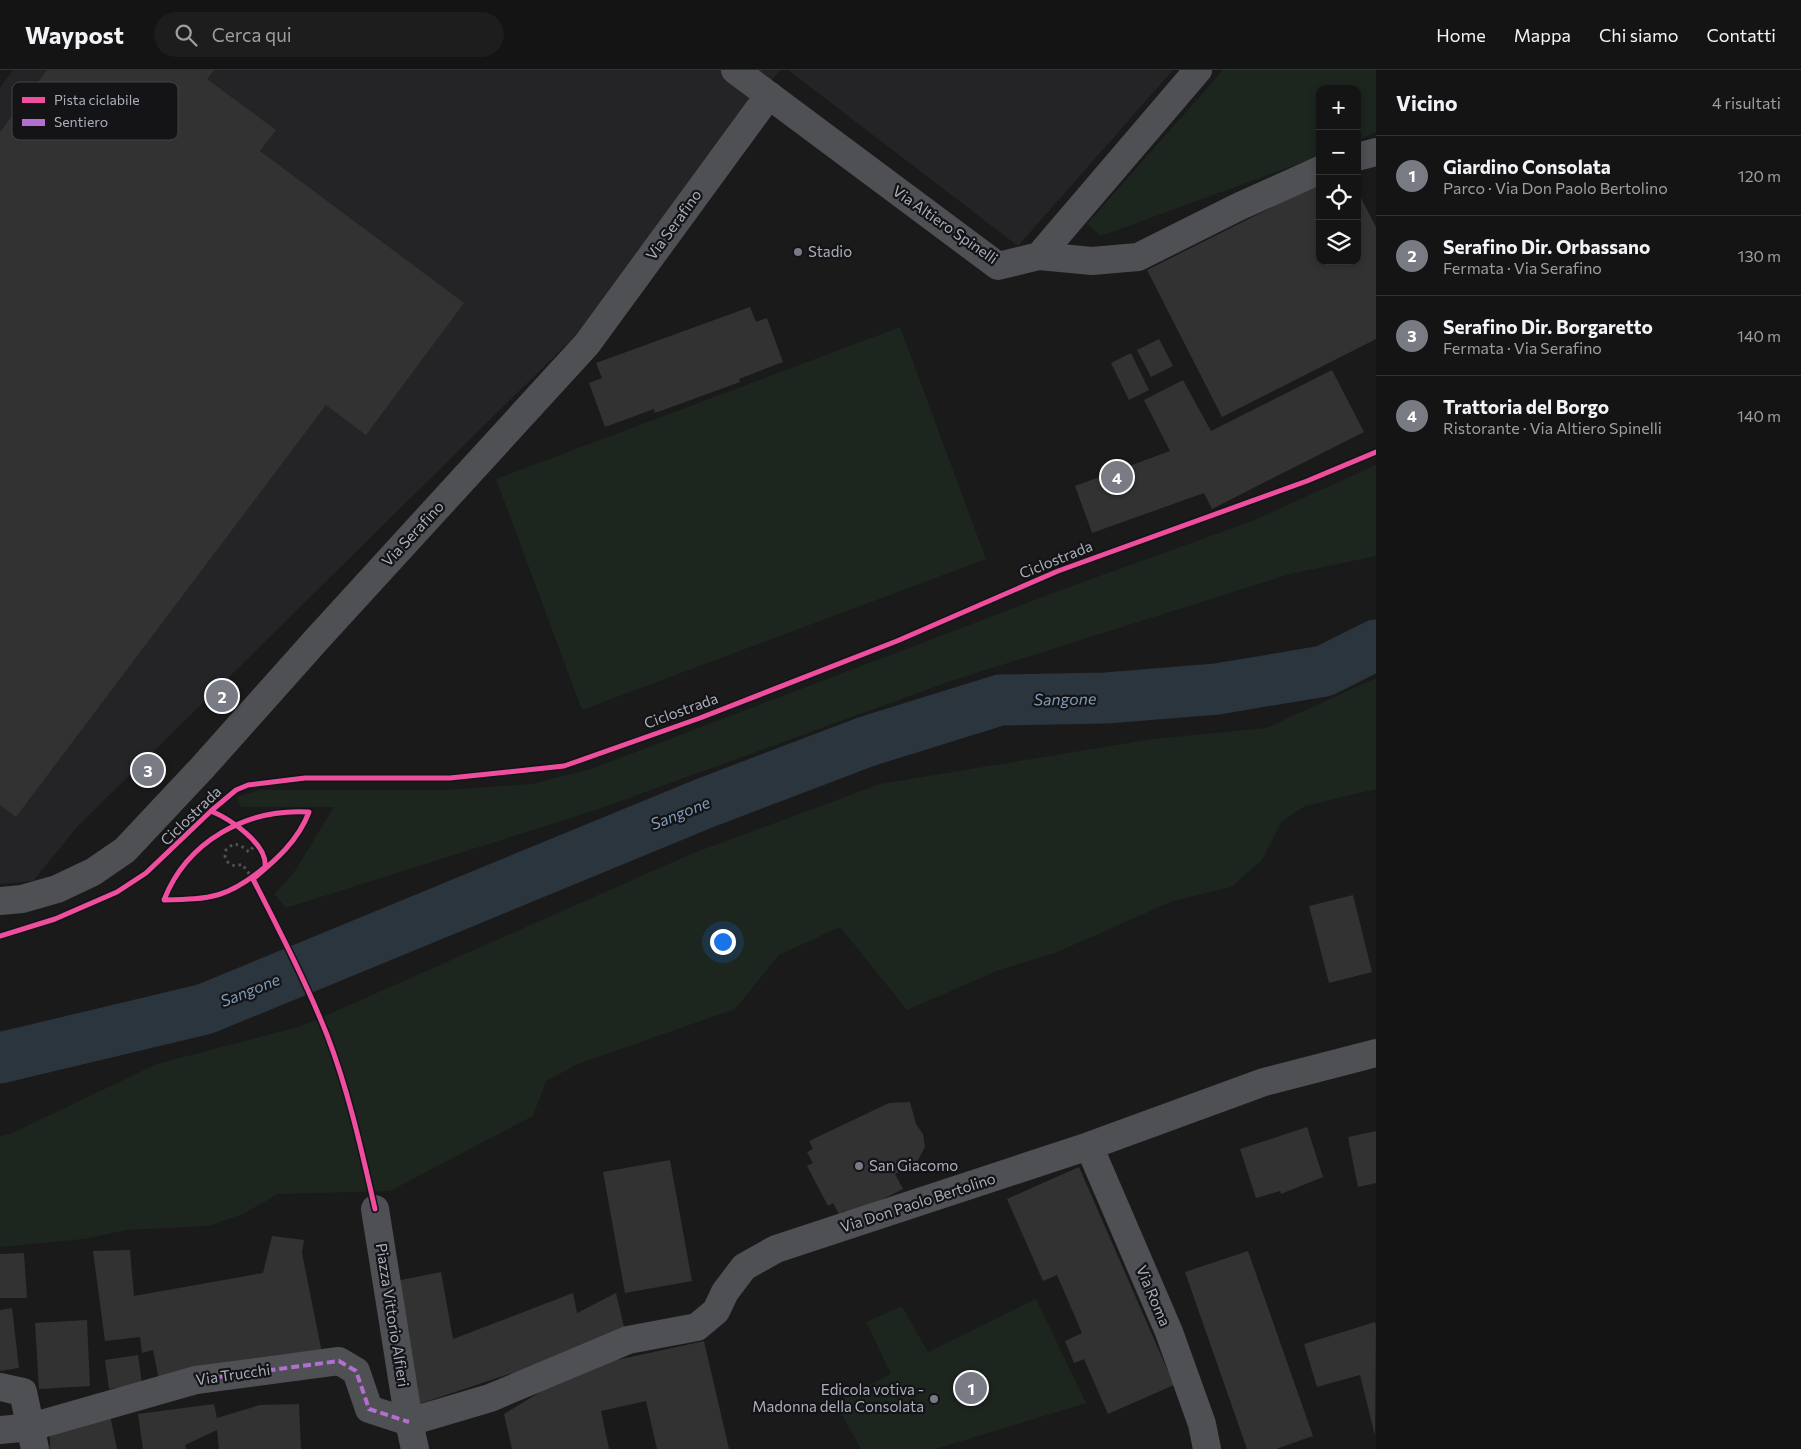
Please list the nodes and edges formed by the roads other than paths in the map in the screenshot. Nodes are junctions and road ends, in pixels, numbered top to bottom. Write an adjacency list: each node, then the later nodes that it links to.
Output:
1 (735, 70): 3 (street, Via Altiero Spinelli)
2 (1198, 70): 7 (street)
3 (769, 95): 7 (street, Via Altiero Spinelli); 8 (street, Via Serafino)
4 (1376, 152): 5 (street)
5 (1361, 156)
6 (1316, 172): 7 (street)
7 (1039, 256)
8 (0, 901)
9 (1376, 1053): 10 (street, Via Don Paolo Bertolino)
10 (1090, 1146): 13 (street, Via Don Paolo Bertolino); 17 (street, Via Roma)
11 (374, 1208): 13 (street, Piazza Vittorio Alfieri)
12 (0, 1387): 15 (street)
13 (409, 1422): 15 (street, Via Trucchi); 16 (street, Piazza Vittorio Alfieri)
14 (0, 1430): 15 (street, Via Trucchi)
15 (33, 1438)
16 (415, 1449)
17 (1207, 1449)

